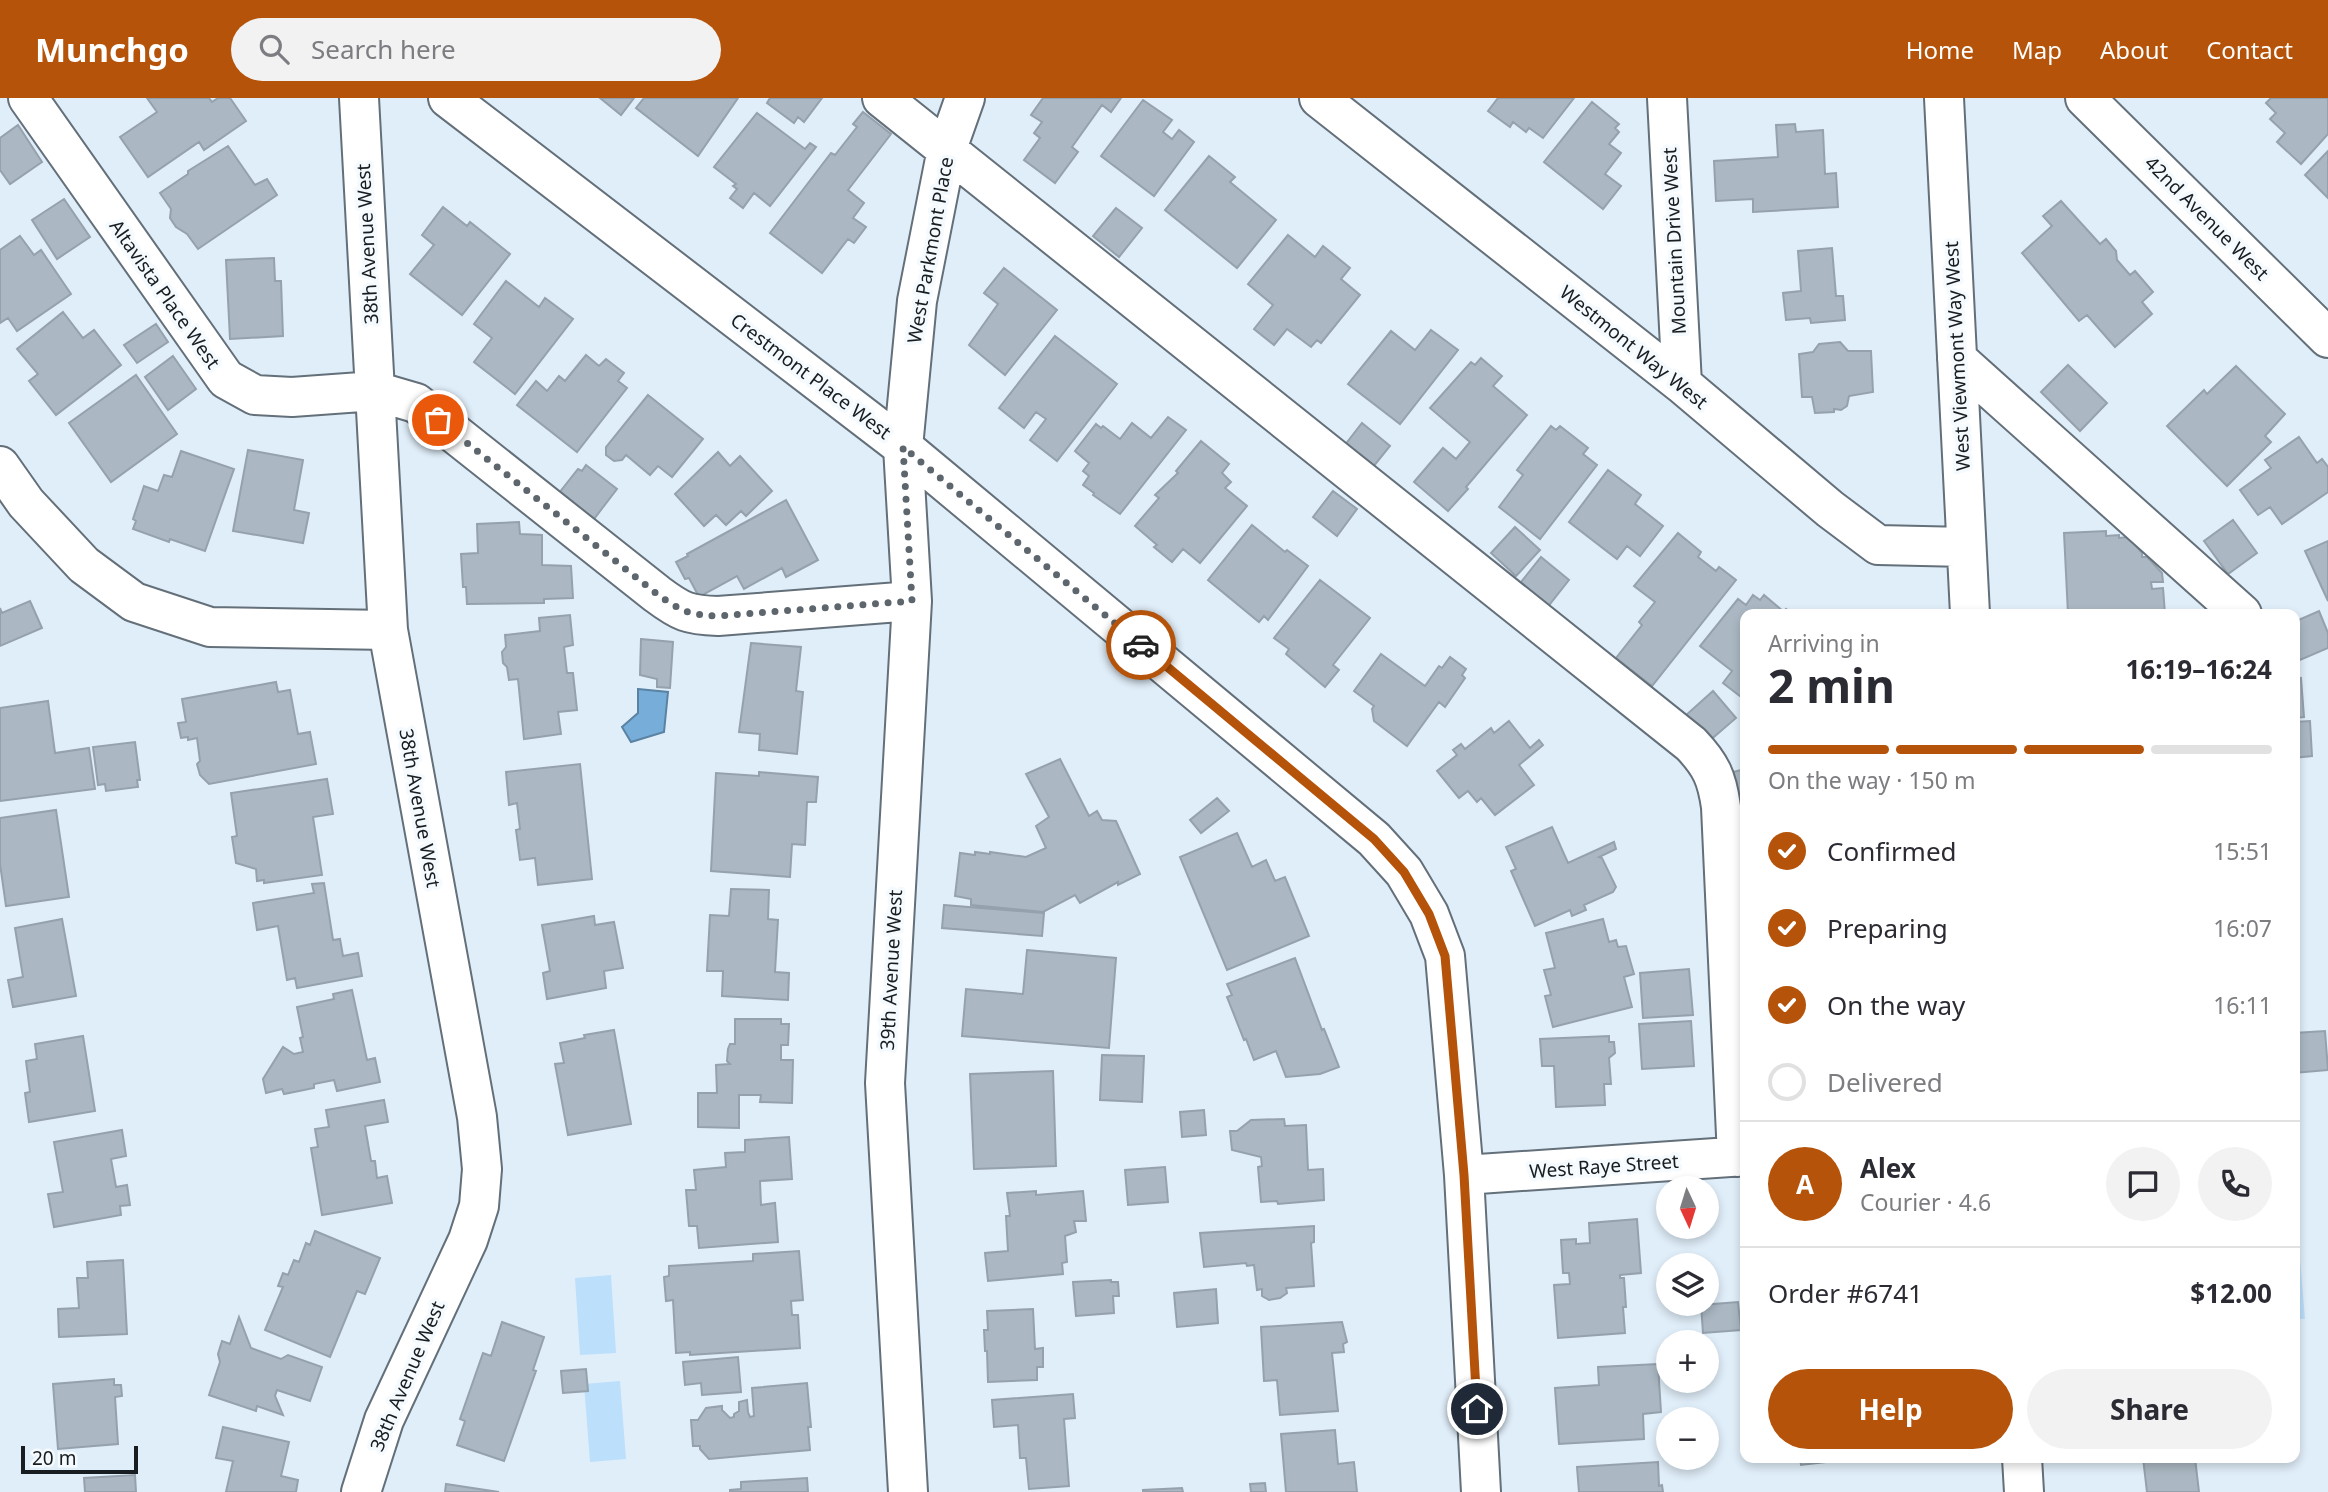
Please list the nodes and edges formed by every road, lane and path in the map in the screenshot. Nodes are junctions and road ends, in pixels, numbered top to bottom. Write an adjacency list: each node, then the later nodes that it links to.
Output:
1 (27, 98): 14 (street, Altavista Place West)
2 (359, 98): 14 (street, 38th Avenue West)
3 (448, 98): 15 (street, Crestmont Place West)
4 (882, 98): 10 (street)
5 (965, 98): 10 (street, West Parkmont Place)
6 (1319, 98): 13 (street, Westmont Way West)
7 (1667, 98): 13 (street, Mountain Drive West)
8 (1944, 98): 12 (street, West Viewmont Way West)
9 (2085, 98): 11 (street, 42nd Avenue West)
10 (947, 149): 15 (street, West Parkmont Place); 22 (street)
11 (2328, 338)
12 (1957, 359): 17 (street, West Viewmont Way West); 20 (street)
13 (1682, 384): 17 (street, Westmont Way West)
14 (375, 391): 18 (street, Altavista Place West); 21 (street, 38th Avenue West)
15 (903, 447): 18 (street, 39th Avenue West); 24 (street, Crestmont Place West)
16 (0, 466): 21 (street)
17 (1966, 547): 19 (street, West Viewmont Way West)
18 (912, 601): 27 (street, 39th Avenue West)
19 (1970, 609)
20 (2236, 609)
21 (388, 630): 26 (street, 38th Avenue West)
22 (1740, 1139)
23 (1740, 1156): 24 (street, West Raye Street)
24 (1464, 1175): 28 (street, Crestmont Place West)
25 (2022, 1463): 29 (street)
26 (361, 1492)
27 (908, 1492)
28 (1481, 1492)
29 (2024, 1492)

